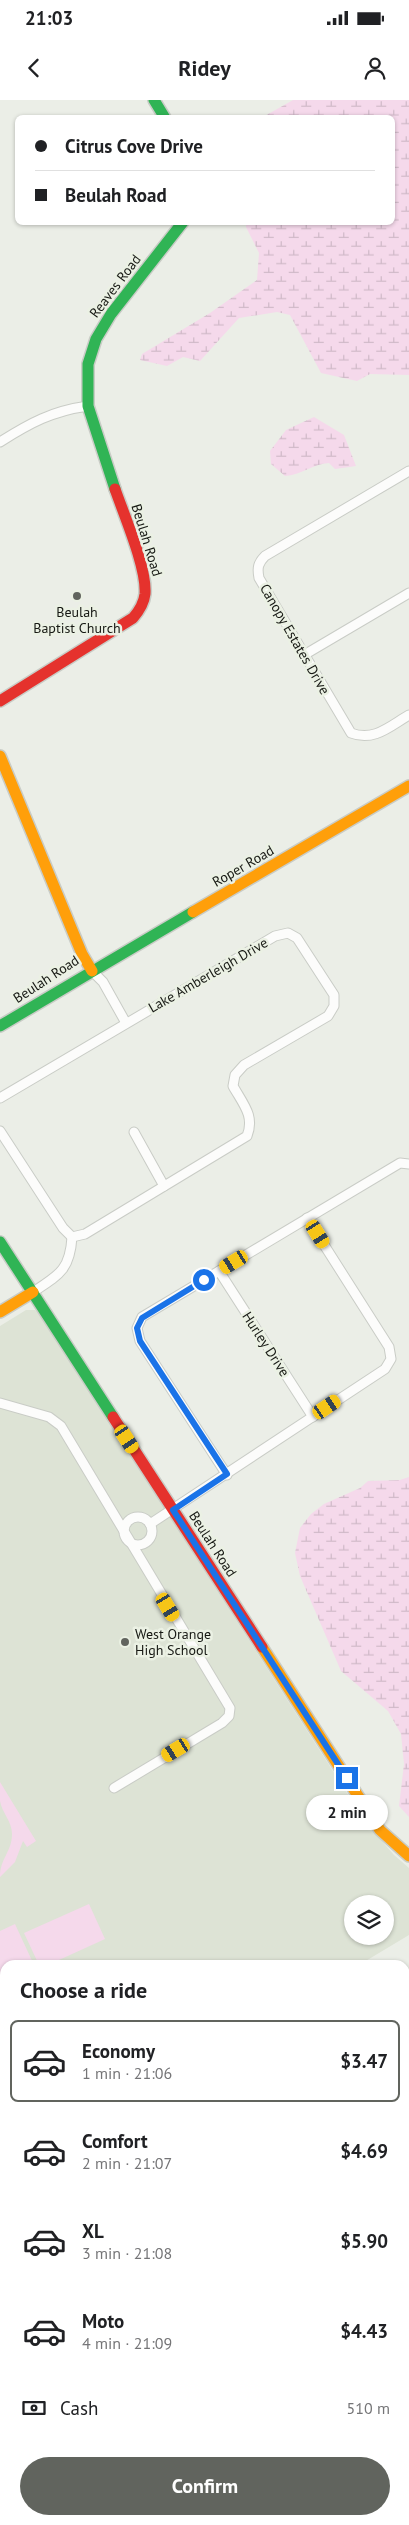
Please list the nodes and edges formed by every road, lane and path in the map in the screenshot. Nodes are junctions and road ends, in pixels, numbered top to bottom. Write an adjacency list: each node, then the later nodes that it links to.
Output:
1 (154, 100): 2 (main road)
2 (163, 115)
3 (181, 225): 4 (main road, Reaves Road)
4 (88, 406): 5 (street); 9 (main road, Beulah Road)
5 (0, 442)
6 (409, 471): 8 (street, Canopy Estates Drive)
7 (409, 592): 8 (street)
8 (304, 655): 10 (street, Canopy Estates Drive)
9 (0, 701)
10 (409, 714)
11 (0, 756): 13 (main road, Beulah Road)
12 (409, 786): 13 (main road, Roper Road)
13 (92, 971): 14 (street); 15 (main road, Beulah Road)
14 (126, 1023): 16 (street, Lake Amberleigh Drive); 20 (street, Lake Amberleigh Drive)
15 (0, 1026)
16 (0, 1098)
17 (0, 1131): 22 (street)
18 (134, 1132): 20 (street)
19 (409, 1164): 21 (street)
20 (164, 1186): 22 (street, Lake Amberleigh Drive)
21 (307, 1218): 24 (street); 28 (street)
22 (72, 1237): 25 (street)
23 (0, 1242): 25 (main road, Beulah Road)
24 (219, 1271): 28 (street, Hurley Drive); 29 (street)
25 (33, 1292): 26 (main road); 30 (main road, Beulah Road)
26 (0, 1312)
27 (0, 1403): 32 (street)
28 (312, 1417): 29 (street)
29 (227, 1474): 30 (street)
30 (173, 1510): 31 (street); 34 (main road, Beulah Road)
31 (150, 1524): 32 (street); 32 (street)
32 (127, 1538): 33 (street)
33 (114, 1788)
34 (409, 1856)

